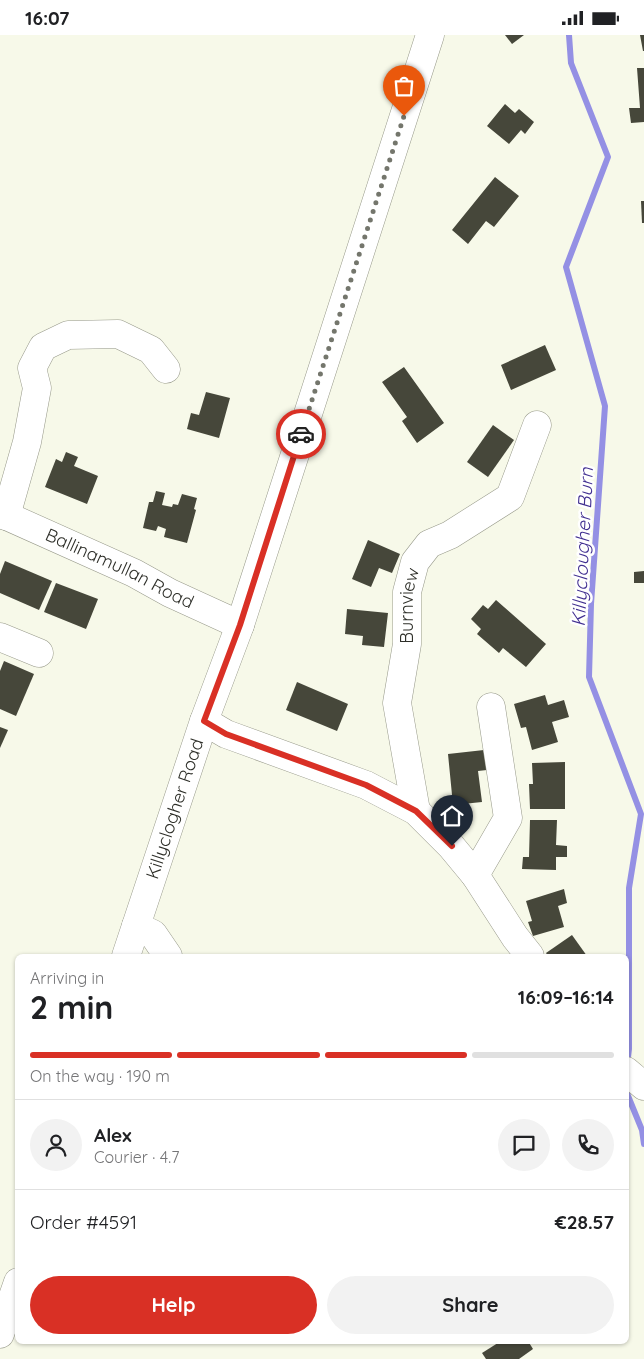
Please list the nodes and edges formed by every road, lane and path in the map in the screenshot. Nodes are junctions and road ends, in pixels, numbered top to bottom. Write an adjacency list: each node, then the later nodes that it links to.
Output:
1 (430, 35): 5 (main road, Killyclogher Road)
2 (166, 369): 4 (main road)
3 (537, 425): 10 (main road, Burnview)
4 (3, 514): 5 (main road, Ballinamullan Road)
5 (240, 625): 9 (main road, Killyclogher Road)
6 (0, 637): 7 (main road)
7 (39, 653)
8 (491, 707): 11 (main road)
9 (204, 721): 10 (main road); 12 (main road, Killyclogher Road)
10 (416, 811): 11 (main road)
11 (475, 875): 15 (main road)
12 (136, 926): 13 (main road, Killyclogher Road); 14 (main road)
13 (127, 954)
14 (167, 954)
15 (528, 954)
16 (15, 1291): 17 (main road)
17 (0, 1334)

